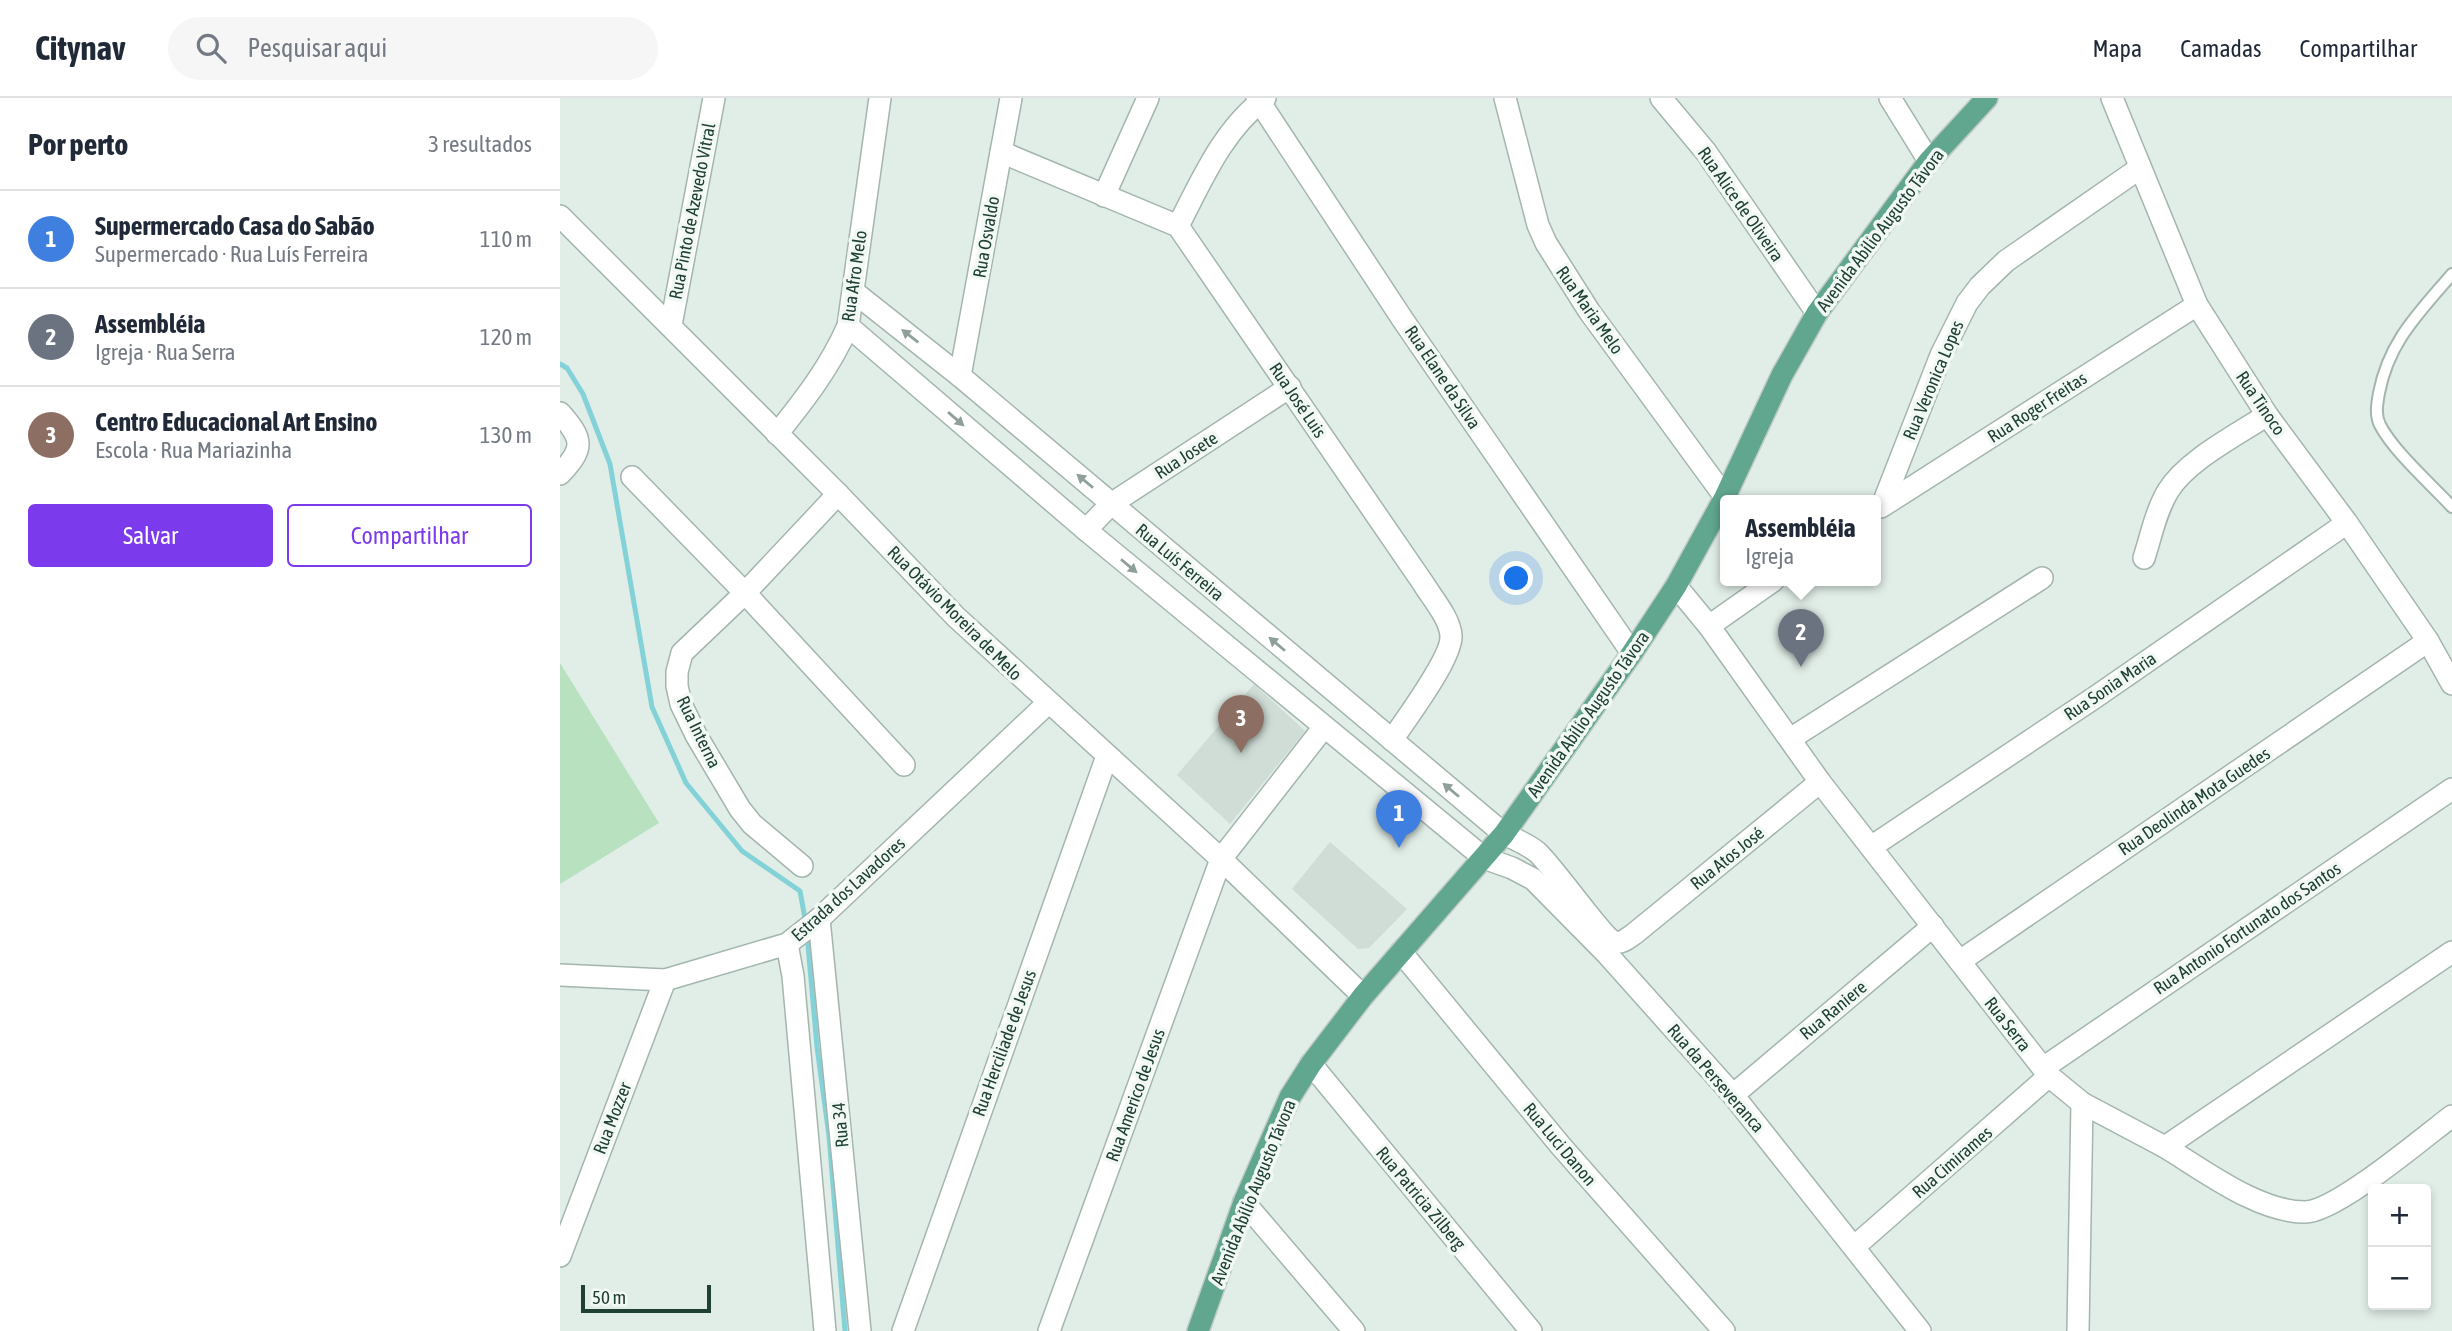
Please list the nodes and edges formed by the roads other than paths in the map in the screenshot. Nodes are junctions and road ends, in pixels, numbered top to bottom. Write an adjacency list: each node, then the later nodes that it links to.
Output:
1 (714, 98): 21 (street, Rua Pinto de Azevedo Vitral)
2 (880, 98): 18 (street, Rua Afro Melo)
3 (1011, 98): 11 (street, Rua Osvaldo)
4 (1149, 98): 14 (street)
5 (1505, 98): 31 (street, Rua Maria Melo)
6 (1661, 98): 20 (street, Rua Alice de Oliveira)
7 (1891, 98): 12 (street)
8 (1987, 98): 12 (main road, Avenida Abílio Augusto Távora)
9 (2112, 98): 13 (street, Rua Tinoco)
10 (1260, 99): 16 (street); 47 (street, Rua Elane da Silva)
11 (1001, 152): 14 (street); 23 (street, Rua Osvaldo)
12 (1929, 161): 20 (main road, Avenida Abílio Augusto Távora)
13 (2140, 168): 19 (street, Rua Tinoco); 33 (street, Rua Veronica Lopes)
14 (1104, 196): 16 (street)
15 (560, 216): 21 (street, Rua Otávio Moreira de Melo)
16 (1178, 226): 24 (street, Rua José Luis)
17 (2452, 274): 36 (lane)
18 (854, 292): 22 (street, Rua Afro Melo); 23 (street, Rua Luís Ferreira, one-way to 18)
19 (2197, 305): 25 (street, Rua Tinoco); 35 (street, Rua Roger Freitas)
20 (1817, 313): 32 (main road, Avenida Abílio Augusto Távora)
21 (671, 325): 27 (street, Rua Otávio Moreira de Melo)
22 (848, 326): 27 (street, Rua Afro Melo); 39 (street, Rua Luís Ferreira, one-way to 39)
23 (960, 376): 34 (street, Rua Luís Ferreira, one-way to 23)
24 (1290, 387): 34 (street, Rua Josete); 53 (street, Rua José Luis)
25 (2267, 415): 38 (street, Rua Tinoco); 40 (street)
26 (567, 421): 28 (street)
27 (777, 434): 30 (street, Rua Otávio Moreira de Melo)
28 (560, 474)
29 (632, 477): 44 (street)
30 (838, 494): 44 (street, Rua Interna); 49 (street, Rua Otávio Moreira de Melo)
31 (1725, 495)
32 (1727, 495)
33 (1881, 503)
34 (1111, 504): 39 (street, Rua Josete); 50 (street, Rua Luís Ferreira, one-way to 34)
35 (1881, 507)
36 (2452, 507)
37 (1720, 508): 42 (main road, Avenida Abílio Augusto Távora)
38 (2347, 523): 46 (street, Rua Tinoco); 60 (street, Rua Sonia Maria)
39 (1086, 530): 51 (street, Rua Luís Ferreira, one-way to 51)
40 (2144, 558)
41 (2042, 578): 52 (street)
42 (1676, 586): 45 (street, Rua Serra); 47 (main road, Avenida Abílio Augusto Távora)
43 (1766, 586): 45 (street)
44 (745, 593): 56 (street); 63 (street, Rua Interna)
45 (1709, 626): 52 (street, Rua Serra)
46 (2428, 641): 48 (street, Rua Tinoco); 70 (street, Rua Deolinda Mota Guedes)
47 (1632, 653): 59 (main road, Avenida Abílio Augusto Távora)
48 (2452, 684)
49 (1048, 703): 55 (street, Rua Otávio Moreira de Melo); 64 (street, Estrada dos Lavadores)
50 (1375, 726): 53 (street, Rua Luís Ferreira); 54 (street)
51 (1324, 727): 54 (street, Rua Luís Ferreira); 62 (street, Rua Americo de Jesus)
52 (1790, 738): 57 (street, Rua Serra)
53 (1392, 740): 59 (street, Rua Luís Ferreira, one-way to 53)
54 (1354, 751): 61 (street, Rua Luís Ferreira)
55 (1107, 756): 62 (street, Rua Otávio Moreira de Melo); 85 (street, Rua Herciliade de Jesus)
56 (904, 765)
57 (1820, 782): 60 (street, Rua Serra); 66 (street, Rua Atos José)
58 (2452, 789): 75 (street, Rua Antonio Fortunato dos Santos)
59 (1504, 834): 61 (main road, Avenida Abílio Augusto Távora); 66 (street, Rua Luís Ferreira)
60 (1871, 847): 65 (street, Rua Serra)
61 (1484, 858): 68 (main road, Avenida Abílio Augusto Távora); 76 (street, Rua da Perseveranca)
62 (1221, 859): 73 (street, Rua Otávio Moreira de Melo); 86 (street, Rua Americo de Jesus)
63 (802, 866)
64 (816, 921): 67 (street, Estrada dos Lavadores); 84 (street, Rua 34)
65 (1933, 926): 70 (street, Rua Serra); 76 (street, Rua Raniere)
66 (1634, 934)
67 (790, 941): 72 (street, Estrada dos Lavadores); 83 (street)
68 (1401, 952): 73 (main road, Avenida Abílio Augusto Távora); 90 (street, Rua Luci Danon)
69 (2452, 952): 79 (street)
70 (1960, 961): 75 (street, Rua Serra)
71 (560, 975): 72 (street, Estrada dos Lavadores)
72 (665, 980): 82 (street, Rua Mozzer)
73 (1363, 996): 74 (main road, Avenida Abílio Augusto Távora)
74 (1311, 1064): 80 (main road, Avenida Abílio Augusto Távora); 89 (street, Rua Patricia Zilberg)
75 (2046, 1072): 77 (street, Rua Serra); 81 (street, Rua Cimirames)
76 (1733, 1095): 81 (street, Rua da Perseveranca)
77 (2082, 1103): 79 (street, Rua Serra); 92 (street)
78 (2452, 1116): 79 (street, Rua Serra)
79 (2165, 1147)
80 (1244, 1202): 87 (main road, Avenida Abílio Augusto Távora); 88 (street)
81 (1854, 1247): 91 (street, Rua da Perseveranca)
82 (561, 1250)
83 (825, 1331)
84 (860, 1331)
85 (903, 1331)
86 (1049, 1331)
87 (1199, 1331)
88 (1354, 1331)
89 (1531, 1331)
90 (1724, 1331)
91 (1920, 1331)
92 (2078, 1331)

